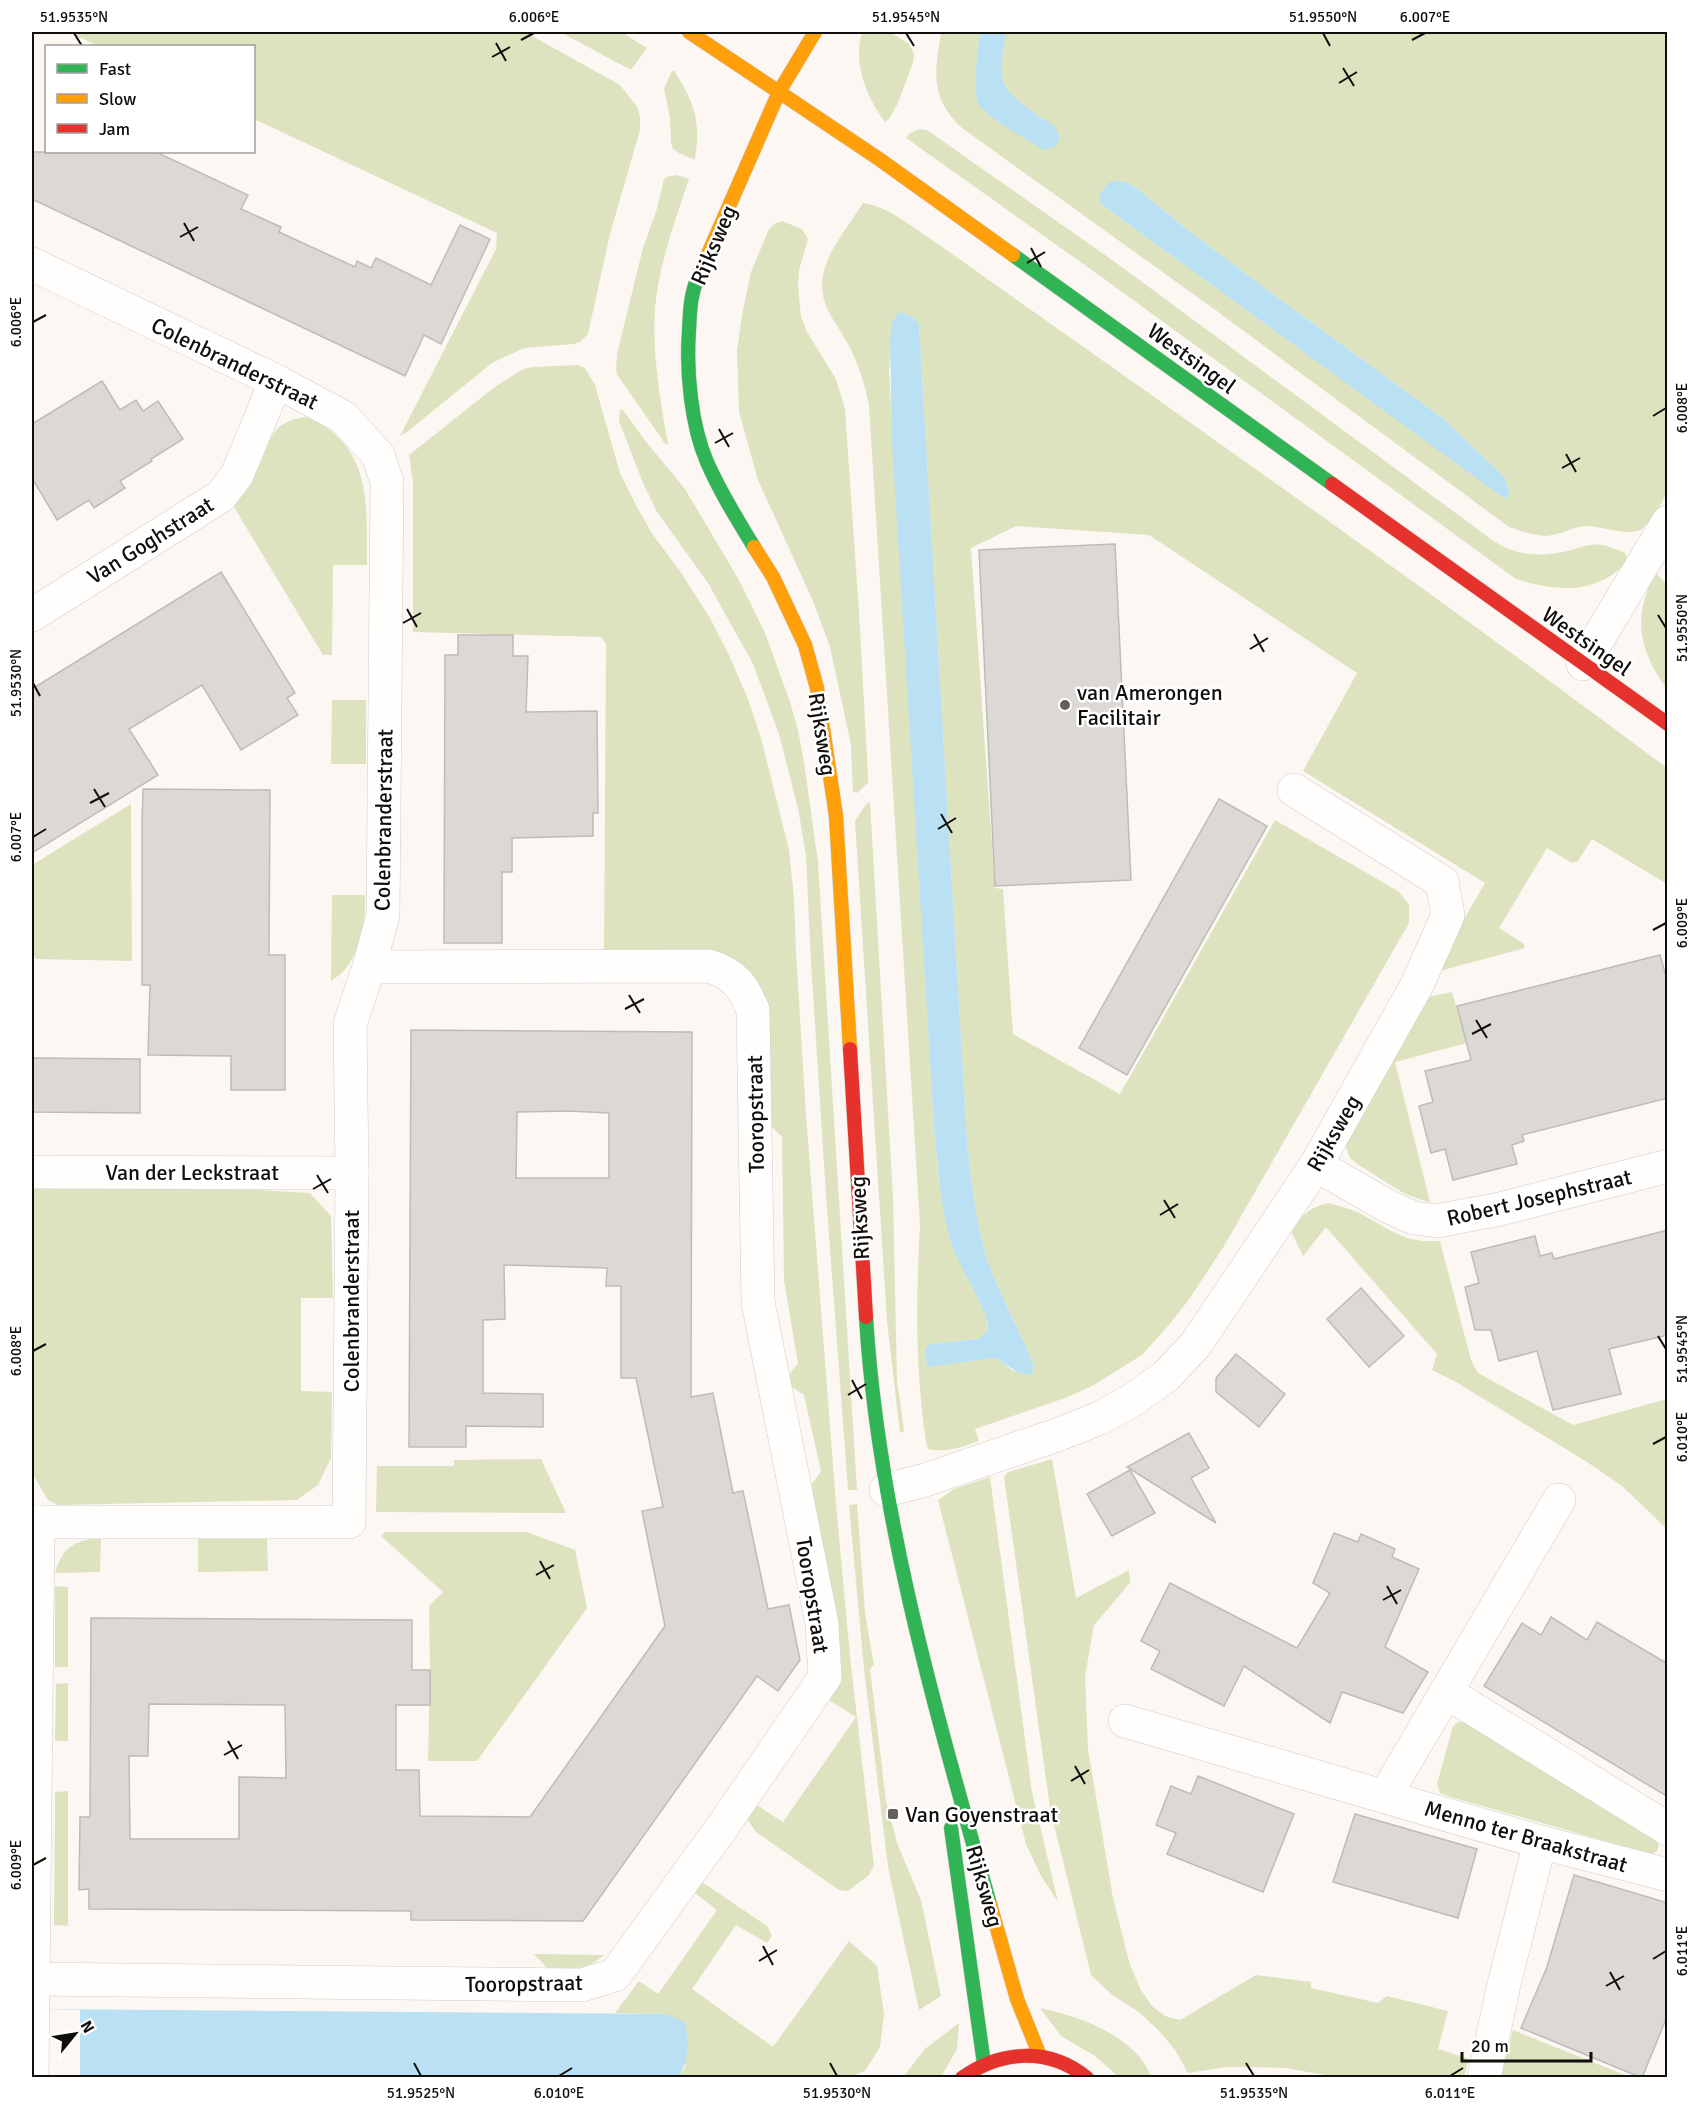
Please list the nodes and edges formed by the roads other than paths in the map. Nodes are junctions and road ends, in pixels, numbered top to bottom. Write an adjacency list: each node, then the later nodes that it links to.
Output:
1 (689, 32): 3 (street, Westsingel)
2 (815, 32): 3 (street, Rijksweg)
3 (779, 92): 8 (street, Westsingel); 16 (street, Rijksweg)
4 (35, 274): 5 (street, Colenbranderstraat)
5 (276, 381): 7 (street, Van Goghstraat); 11 (street, Colenbranderstraat)
6 (1668, 522): 8 (street)
7 (32, 615)
8 (1583, 664): 9 (street, Westsingel)
9 (1668, 723)
10 (1294, 790): 12 (street, Rijksweg)
11 (369, 967): 15 (street, Colenbranderstraat); 26 (street, Tooropstraat)
12 (1316, 1165): 13 (street, Robert Josephstraat); 16 (street, Rijksweg)
13 (1668, 1166)
14 (32, 1172): 15 (street, Van der Leckstraat)
15 (352, 1173): 18 (street, Colenbranderstraat)
16 (886, 1490): 20 (street, Rijksweg)
17 (1559, 1500): 19 (street)
18 (35, 1522): 26 (street, Colenbranderstraat)
19 (1446, 1692): 22 (street); 23 (street)
20 (937, 1714): 27 (street, Rijksweg); 28 (street, Rijksweg)
21 (1125, 1720): 22 (street, Menno ter Braakstraat)
22 (1385, 1796): 24 (street, Menno ter Braakstraat)
23 (1668, 1829)
24 (1540, 1842): 25 (street, Menno ter Braakstraat); 32 (street)
25 (1668, 1875)
26 (32, 1986): 29 (street, Colenbranderstraat)
27 (1040, 2056): 28 (street); 31 (street)
28 (984, 2064): 30 (street)
29 (32, 2078)
30 (962, 2078)
31 (1087, 2078)
32 (1484, 2078)

